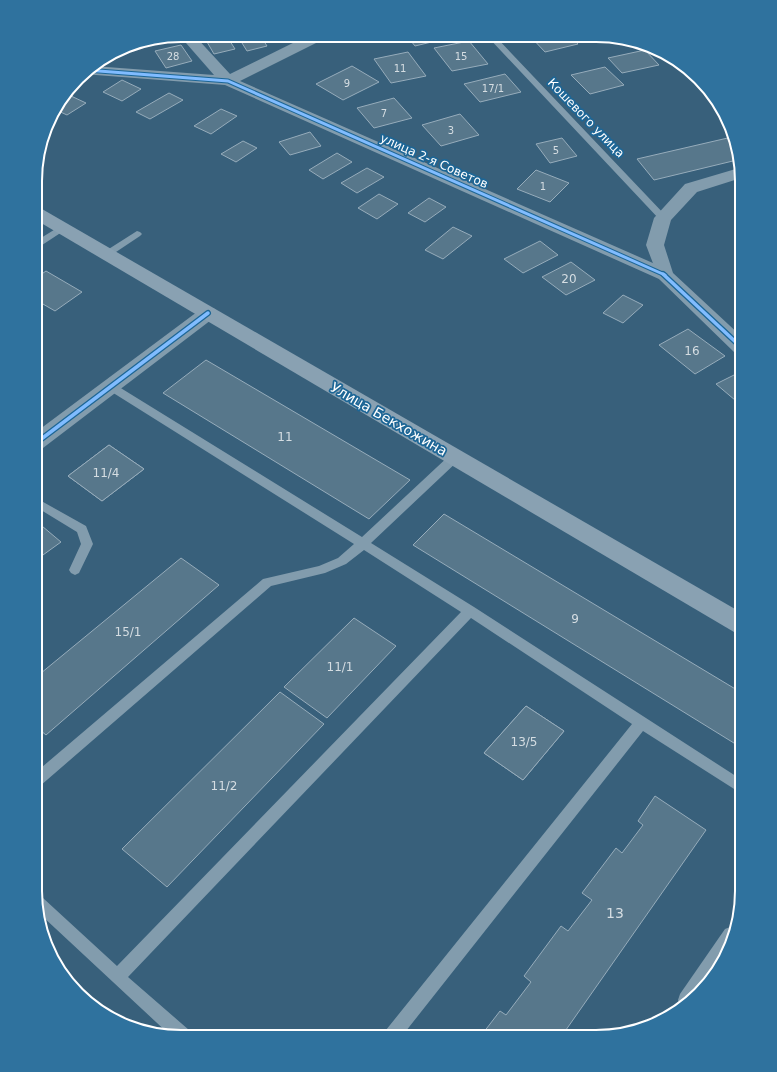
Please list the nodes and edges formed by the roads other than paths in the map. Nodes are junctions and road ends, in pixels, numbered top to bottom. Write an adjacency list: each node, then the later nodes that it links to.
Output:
1 (192, 42): 5 (street)
2 (297, 42): 5 (street)
3 (497, 42): 8 (lane, Кошевого улица)
4 (96, 71): 5 (street, улица 2-я Советов)
5 (228, 81): 13 (street, улица 2-я Советов)
6 (735, 175): 8 (street)
7 (42, 216): 9 (main road, Улица Бекхожина)
8 (663, 218): 13 (street)
9 (62, 228): 11 (lane); 12 (main road, Улица Бекхожина)
10 (137, 234): 12 (lane)
11 (42, 242)
12 (107, 254): 14 (main road, Улица Бекхожина)
13 (665, 275): 15 (street, улица 2-я Советов)
14 (208, 313): 16 (street); 18 (main road, Улица Бекхожина)
15 (735, 341)
16 (111, 386): 17 (street); 20 (lane)
17 (42, 438)
18 (455, 457): 20 (lane); 23 (main road, Улица Бекхожина)
19 (42, 506): 21 (lane)
20 (363, 544): 22 (lane); 25 (lane)
21 (75, 570)
22 (470, 611): 24 (lane); 29 (lane)
23 (735, 621)
24 (641, 723): 26 (lane); 32 (lane)
25 (42, 776)
26 (735, 783)
27 (43, 908): 29 (lane)
28 (727, 939): 30 (lane)
29 (117, 977): 31 (lane)
30 (690, 994)
31 (176, 1030)
32 (397, 1030)

